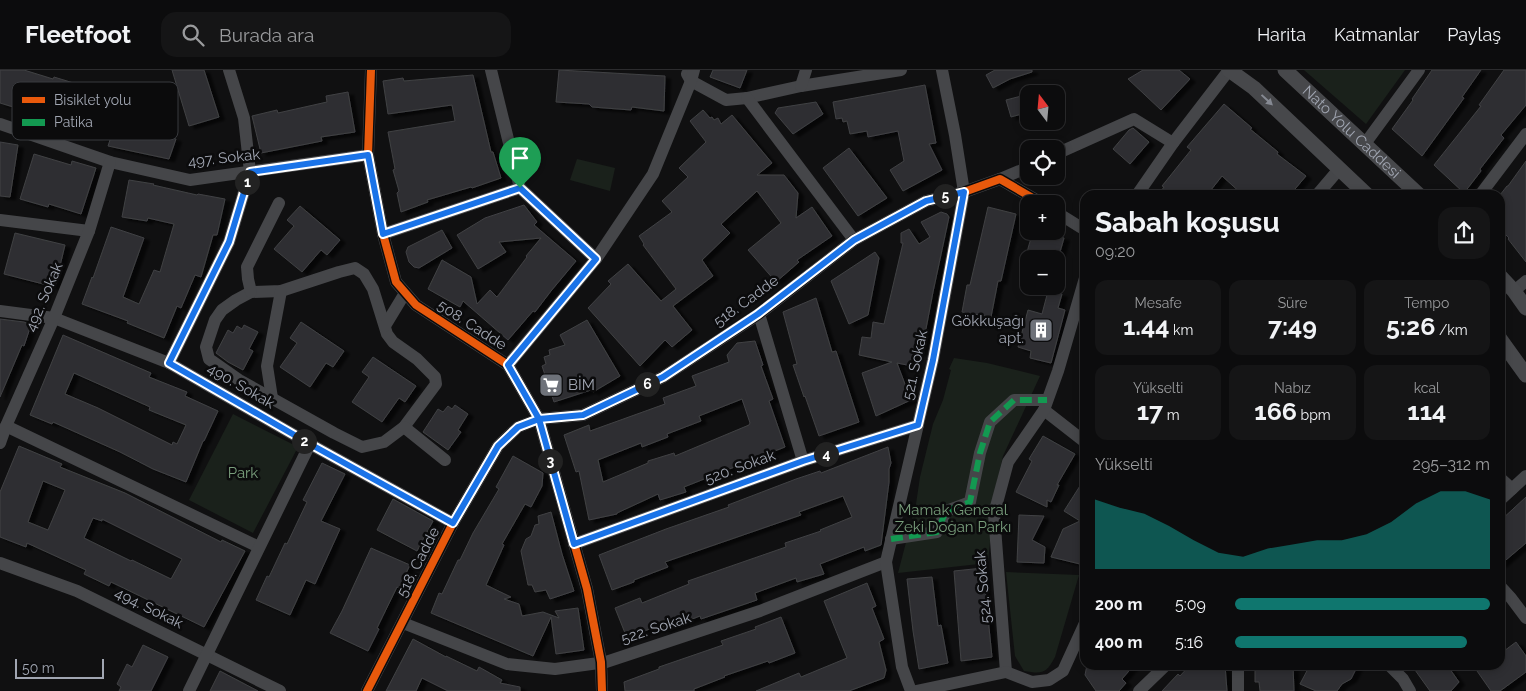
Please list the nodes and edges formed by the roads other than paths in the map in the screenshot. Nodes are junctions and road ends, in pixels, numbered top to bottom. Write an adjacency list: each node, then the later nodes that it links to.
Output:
1 (229, 70): 24 (street)
2 (372, 70): 20 (street, 508. Cadde)
3 (491, 70): 26 (street)
4 (806, 70): 11 (street)
5 (901, 70): 11 (street)
6 (942, 70): 32 (street, 521. Sokak)
7 (1229, 70): 17 (street); 22 (main road, one-way to 22)
8 (1285, 70): 18 (main road, Nato Yolu Caddesi)
9 (1419, 70): 18 (street)
10 (690, 74): 12 (street); 41 (street)
11 (801, 86): 12 (street)
12 (747, 98): 40 (street)
13 (0, 124): 14 (street, 497. Sokak)
14 (12, 128)
15 (1526, 134): 31 (street)
16 (46, 140): 21 (street, 497. Sokak)
17 (1173, 143): 19 (street); 27 (street)
18 (1364, 145): 30 (main road, Nato Yolu Caddesi)
19 (1065, 150)
20 (368, 155): 24 (street, 497. Sokak); 39 (street, 508. Cadde)
21 (110, 162): 24 (street, 497. Sokak); 38 (street, 492. Sokak)
22 (1340, 168): 28 (street); 29 (main road)
23 (1020, 171): 25 (street, 518. Cadde)
24 (250, 172): 55 (street)
25 (1000, 180): 32 (street, 518. Cadde); 33 (street)
26 (520, 188): 39 (street); 41 (street)
27 (1140, 190)
28 (1321, 190)
29 (1362, 190)
30 (1414, 190)
31 (1484, 190)
32 (964, 192): 40 (street, 518. Cadde); 61 (street, 521. Sokak)
33 (1027, 195)
34 (278, 203): 46 (street)
35 (1065, 218): 37 (street)
36 (0, 220): 38 (street)
37 (1080, 227)
38 (89, 231): 52 (street, 492. Sokak)
39 (383, 234): 47 (street, 508. Cadde)
40 (854, 240): 51 (street, 518. Cadde)
41 (596, 259): 56 (street)
42 (1505, 281): 45 (main road)
43 (1526, 281): 45 (street)
44 (281, 291): 46 (street); 53 (street); 58 (street)
45 (1514, 291): 49 (main road)
46 (252, 292): 58 (street)
47 (405, 293): 53 (street); 56 (street, 508. Cadde)
48 (1080, 295): 59 (street, 524. Sokak)
49 (1526, 308)
50 (0, 311): 52 (street, 490. Sokak)
51 (758, 314): 60 (street, 518. Cadde); 68 (street)
52 (54, 318): 55 (street, 490. Sokak); 62 (street, 492. Sokak)
53 (384, 326): 63 (street)
54 (1505, 346): 57 (main road)
55 (169, 363): 66 (street, 490. Sokak)
56 (508, 365): 60 (street, 508. Cadde)
57 (1526, 375)
58 (272, 398): 63 (street)
59 (1045, 405): 64 (street); 74 (street); 88 (street, 524. Sokak)
60 (539, 419): 73 (street, 518. Cadde); 75 (street, 508. Cadde)
61 (918, 425): 68 (street, 520. Sokak); 74 (street, 521. Sokak)
62 (6, 426): 65 (street, 492. Sokak); 76 (street)
63 (404, 427): 67 (street)
64 (1080, 437)
65 (0, 443)
66 (310, 444): 73 (street, 490. Sokak); 76 (street)
67 (444, 460)
68 (803, 461): 75 (street, 520. Sokak)
69 (1526, 476): 71 (street)
70 (1505, 483): 71 (street)
71 (1512, 489): 72 (street)
72 (1505, 495)
73 (453, 523): 81 (street, 518. Cadde)
74 (892, 538): 78 (street, 521. Sokak)
75 (574, 544): 84 (street, 508. Cadde)
76 (259, 547): 83 (street)
77 (0, 562): 83 (street, 494. Sokak)
78 (886, 562): 84 (street, 522. Sokak); 94 (street, 521. Sokak)
79 (1505, 591): 80 (street)
80 (1526, 618)
81 (402, 623): 84 (street, 522. Sokak); 92 (street, 518. Cadde)
82 (1080, 634): 88 (street)
83 (207, 654): 90 (street); 91 (street, 494. Sokak)
84 (601, 662): 93 (street, 508. Cadde)
85 (1161, 670): 95 (street)
86 (1238, 670): 96 (street)
87 (1394, 670): 97 (street)
88 (1006, 672): 89 (street)
89 (924, 690)
90 (189, 691)
91 (280, 691)
92 (367, 691)
93 (602, 691)
94 (911, 691)
95 (1139, 691)
96 (1238, 691)
97 (1410, 691)

